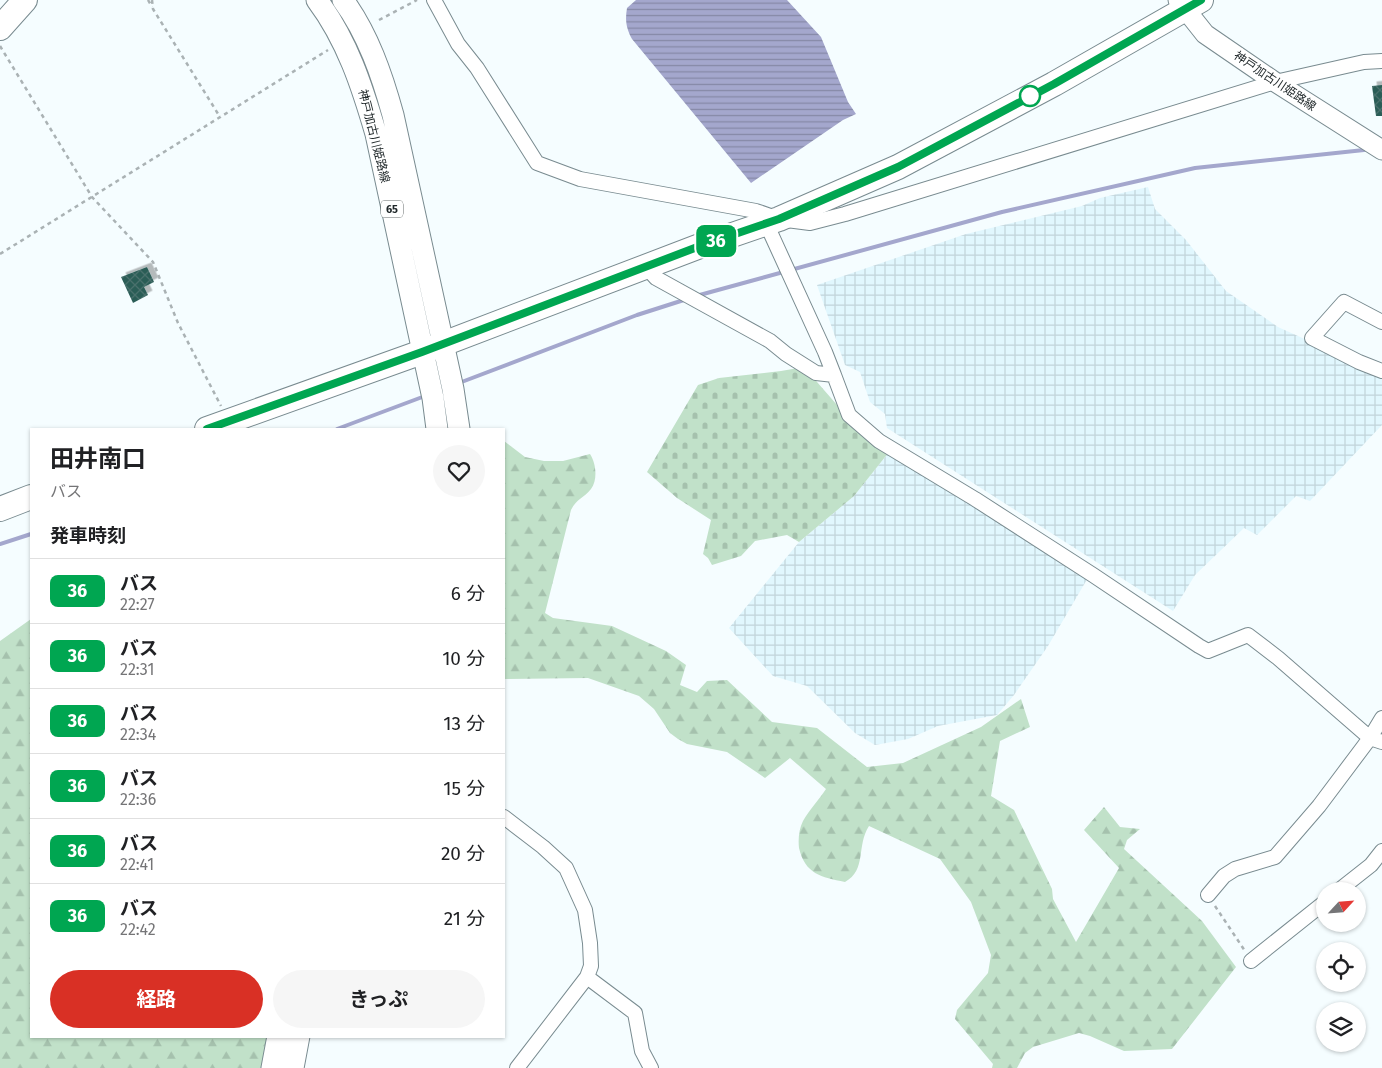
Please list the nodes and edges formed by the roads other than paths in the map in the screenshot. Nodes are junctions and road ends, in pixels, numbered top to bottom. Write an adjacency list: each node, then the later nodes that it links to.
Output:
1 (25, 0): 6 (highway)
2 (316, 0): 13 (main road, 神戸加古川姫路線 / 65)
3 (343, 0): 13 (main road, 神戸加古川姫路線 / 65)
4 (434, 0): 10 (street)
5 (1188, 3): 8 (street, 神戸加古川姫路線); 10 (highway)
6 (0, 28)
7 (1382, 61): 8 (street)
8 (1275, 82): 9 (street, 神戸加古川姫路線); 10 (street)
9 (1382, 150)
10 (772, 221): 11 (highway); 15 (street)
11 (646, 267): 13 (highway); 15 (street)
12 (1382, 322): 14 (street)
13 (432, 348): 16 (highway); 17 (main road, 神戸加古川姫路線 / 65); 18 (main road, 神戸加古川姫路線 / 65)
14 (1382, 371)
15 (834, 375): 22 (street)
16 (218, 425)
17 (438, 428)
18 (459, 428)
19 (30, 497): 20 (highway)
20 (0, 509)
21 (1382, 718): 22 (street)
22 (1376, 740): 26 (street)
23 (505, 818): 29 (street)
24 (1382, 850): 25 (street)
25 (1349, 882)
26 (1208, 895)
27 (1316, 909): 28 (street)
28 (1252, 961)
29 (587, 977): 34 (street); 35 (street)
30 (278, 1038): 32 (main road)
31 (299, 1038): 33 (main road)
32 (272, 1068)
33 (293, 1068)
34 (517, 1068)
35 (651, 1068)

